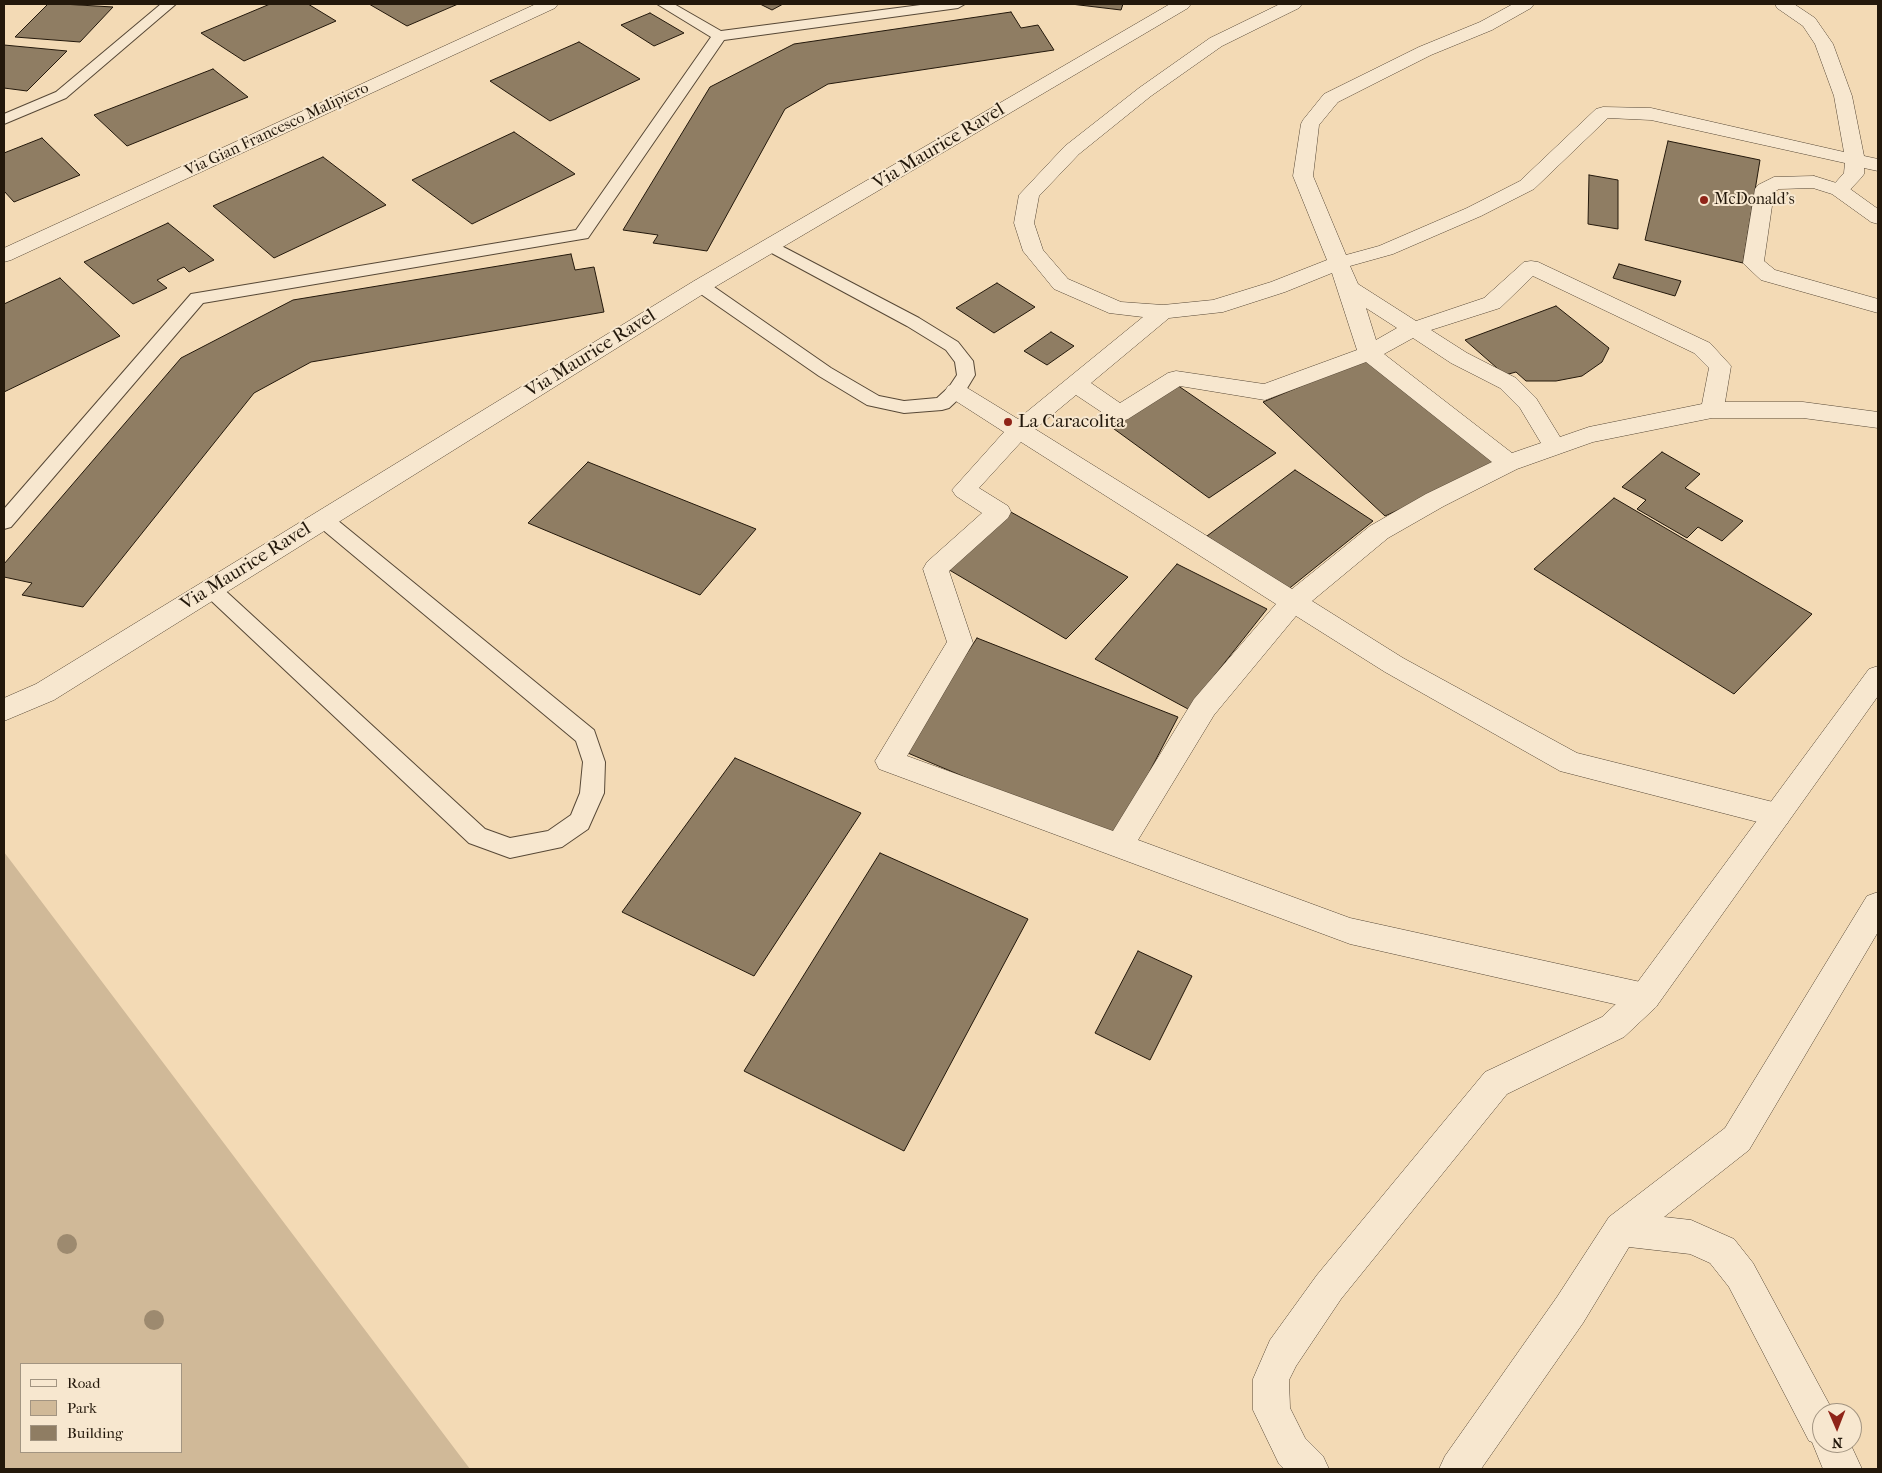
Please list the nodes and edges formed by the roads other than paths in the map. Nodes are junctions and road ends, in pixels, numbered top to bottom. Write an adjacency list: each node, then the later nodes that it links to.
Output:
1 (169, 4): 10 (lane)
2 (549, 4): 16 (street, Via Gian Francesco Malipiero)
3 (664, 4): 9 (lane)
4 (958, 4): 9 (lane)
5 (1182, 4): 15 (street, Via Maurice Ravel)
6 (1293, 4): 21 (street)
7 (1524, 4): 17 (street)
8 (1783, 4): 11 (street)
9 (719, 36): 32 (lane)
10 (4, 119)
11 (1855, 159): 12 (street); 13 (street); 17 (street)
12 (1878, 165)
13 (1839, 190): 14 (street); 20 (street)
14 (1878, 218)
15 (772, 246): 18 (street, Via Maurice Ravel); 25 (lane)
16 (4, 256)
17 (1338, 263): 19 (street); 21 (street)
18 (701, 286): 25 (lane); 31 (street, Via Maurice Ravel)
19 (1348, 288): 22 (street); 23 (street)
20 (1878, 306)
21 (1163, 312): 24 (street)
22 (1413, 329): 23 (street); 26 (street); 29 (street)
23 (1369, 353): 24 (street); 30 (street)
24 (1075, 384): 28 (street)
25 (956, 390): 28 (street)
26 (1712, 410): 27 (street); 29 (street)
27 (1878, 420)
28 (1019, 430): 34 (street); 38 (street)
29 (1556, 447): 30 (street)
30 (1508, 463): 34 (street)
31 (324, 520): 33 (street, Via Maurice Ravel); 33 (lane)
32 (4, 522)
33 (211, 589): 36 (street, Via Maurice Ravel)
34 (1293, 602): 37 (street); 38 (street)
35 (1878, 676): 37 (street)
36 (4, 710)
37 (1777, 815): 40 (street)
38 (1119, 846): 40 (street)
39 (1878, 905): 41 (street)
40 (1645, 997): 44 (street)
41 (1622, 1229): 42 (street); 45 (street)
42 (1812, 1409)
43 (1835, 1453): 46 (street)
44 (1310, 1469)
45 (1458, 1469)
46 (1843, 1469)

